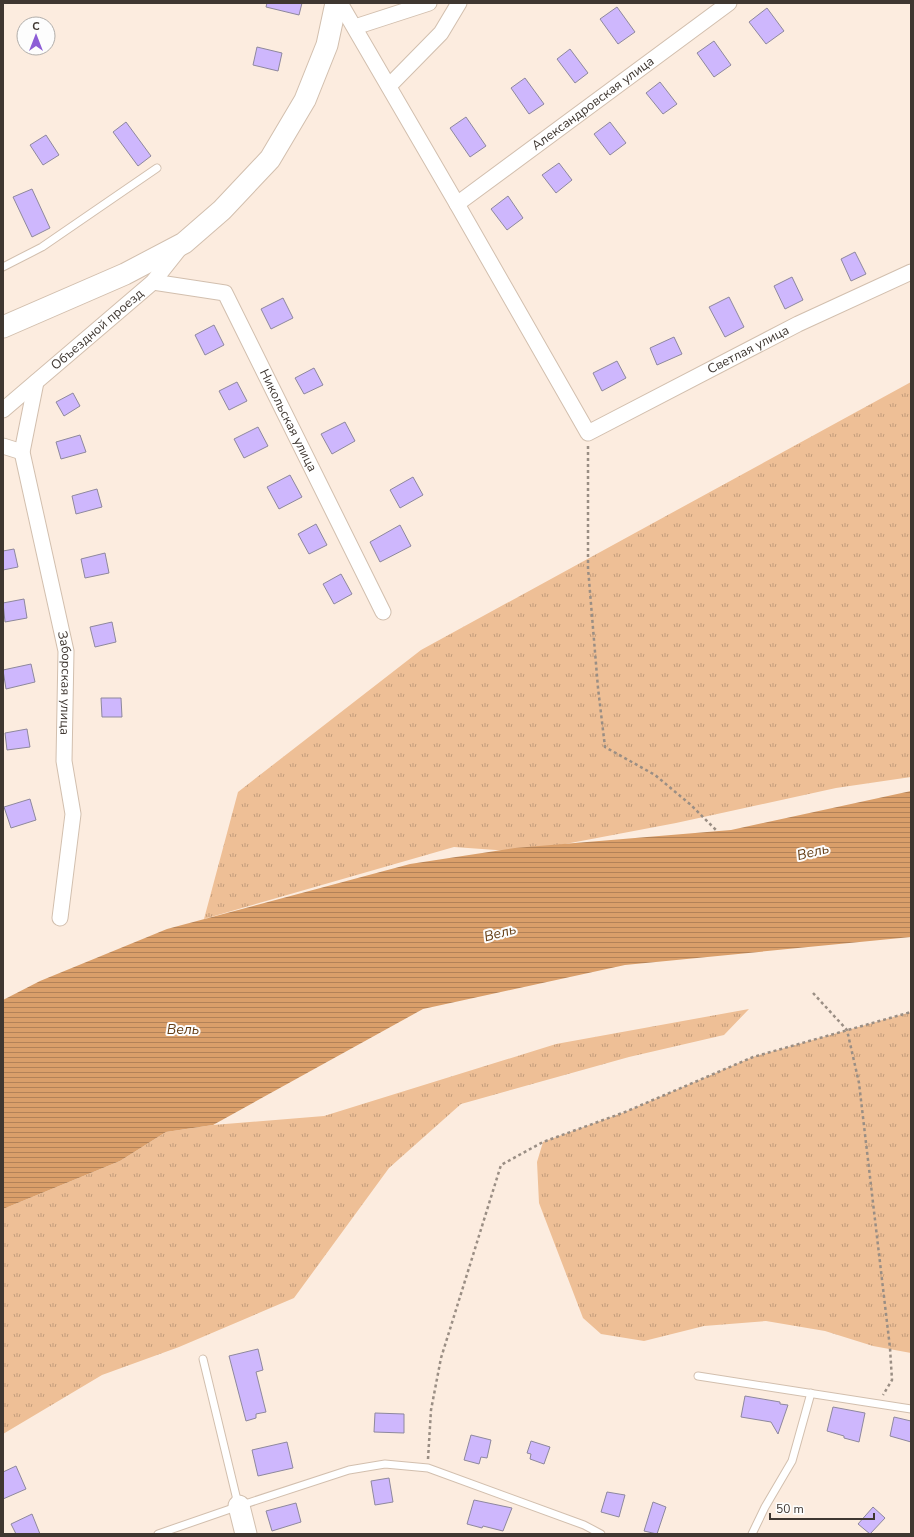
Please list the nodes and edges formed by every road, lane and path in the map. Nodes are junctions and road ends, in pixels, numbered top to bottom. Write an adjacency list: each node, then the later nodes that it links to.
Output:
1 (336, 3): 10 (main road)
2 (340, 3): 6 (street)
3 (429, 3): 6 (street)
4 (459, 3): 7 (street)
5 (729, 3): 9 (street, Александровская улица)
6 (355, 28): 7 (street)
7 (389, 86): 9 (street)
8 (157, 168): 11 (lane)
9 (457, 204): 17 (street)
10 (184, 243): 13 (street, Объездной проезд); 14 (main road)
11 (3, 267)
12 (911, 272): 17 (street, Светлая улица)
13 (153, 282): 15 (street, Объездной проезд); 20 (street, Никольская улица)
14 (4, 324)
15 (36, 382): 16 (street, Объездной проезд); 19 (street)
16 (3, 410)
17 (588, 433): 21 (path)
18 (3, 446): 19 (street)
19 (22, 452): 22 (street, Заборская улица)
20 (384, 612)
21 (716, 830)
22 (60, 918)
23 (813, 992): 25 (path)
24 (911, 1012): 25 (path)
25 (848, 1030): 29 (path); 31 (path)
26 (203, 1359): 32 (lane)
27 (698, 1376): 28 (lane)
28 (810, 1393): 29 (lane); 36 (lane)
29 (878, 1404): 30 (lane)
30 (911, 1409)
31 (428, 1468): 32 (lane); 35 (lane)
32 (239, 1506): 33 (lane); 34 (main road)
33 (158, 1534)
34 (246, 1534)
35 (601, 1534)
36 (752, 1534)

